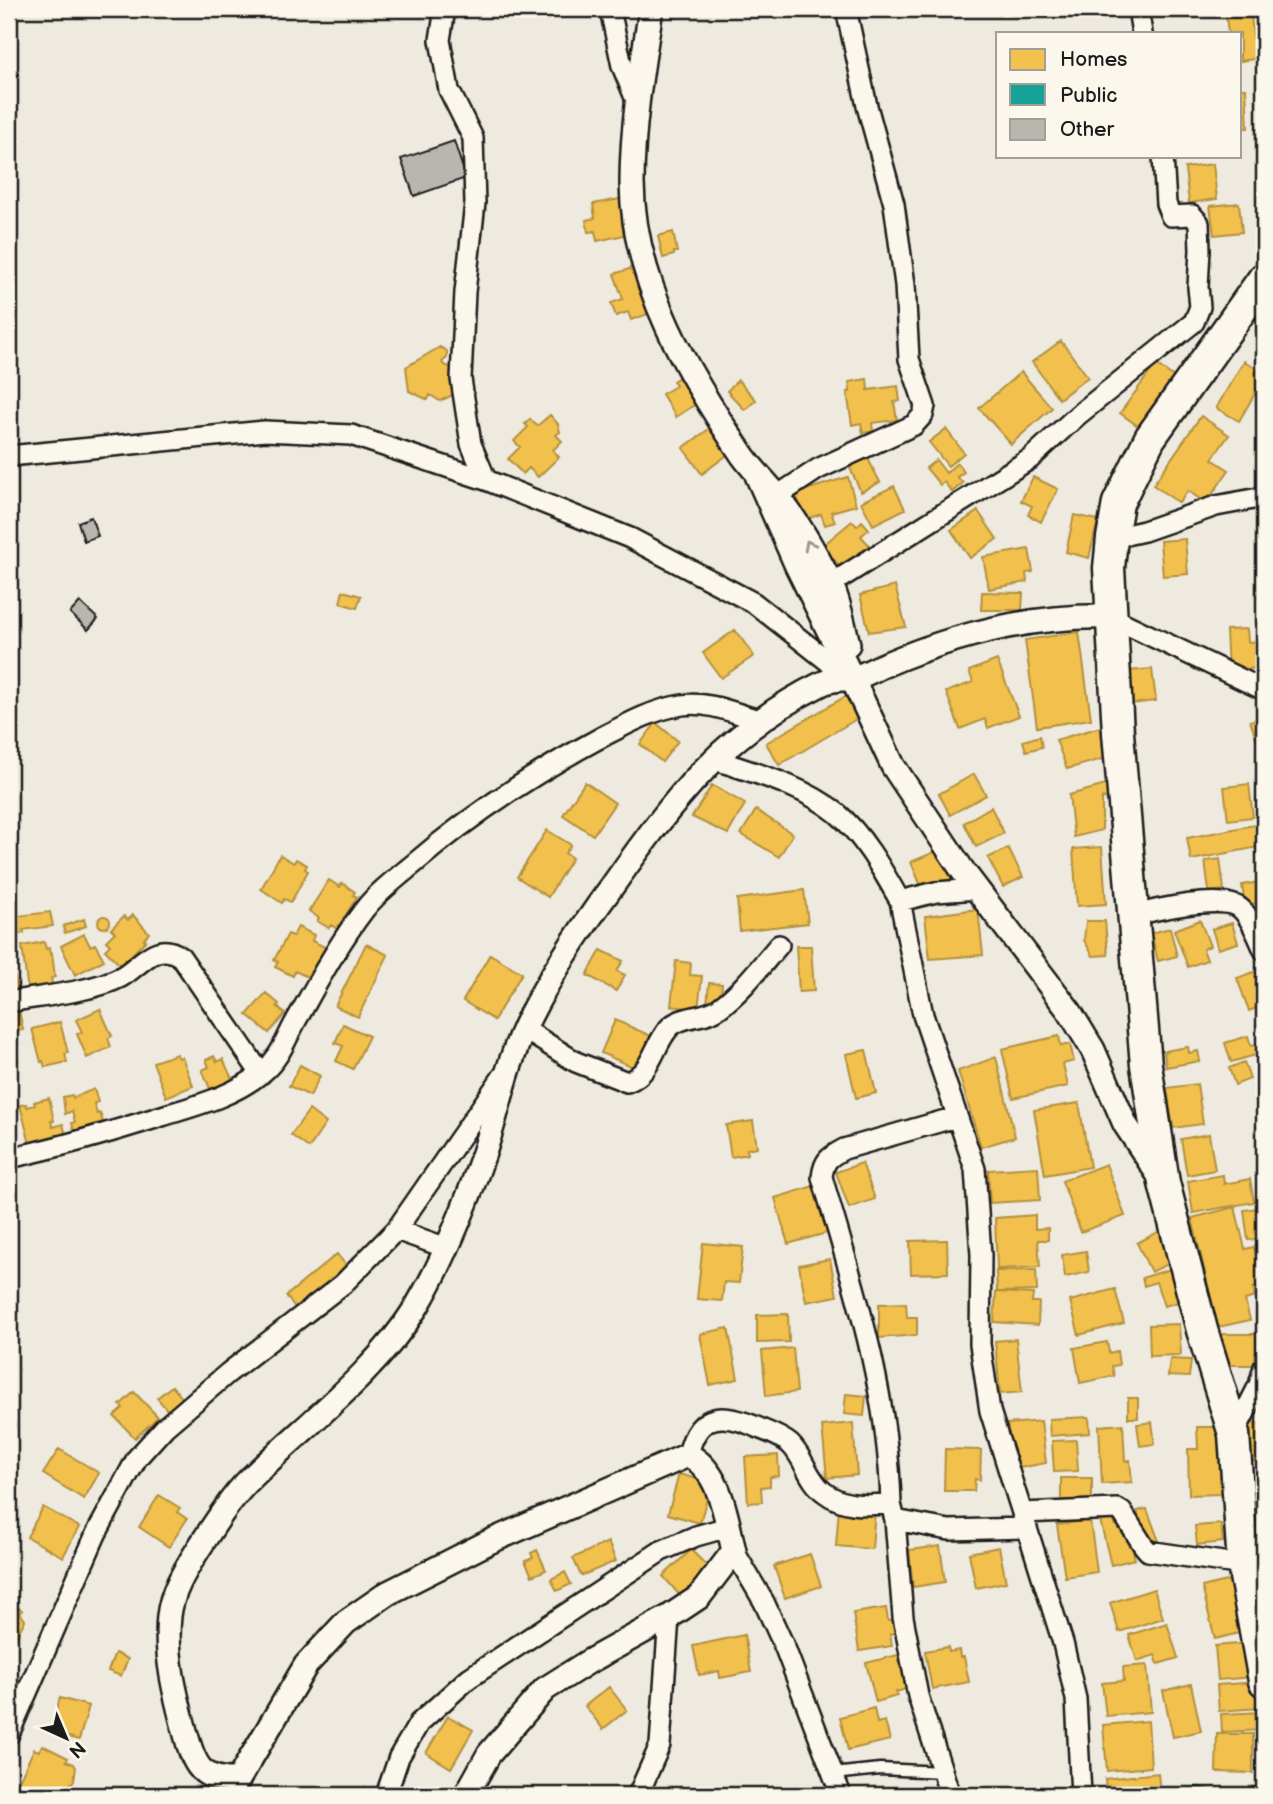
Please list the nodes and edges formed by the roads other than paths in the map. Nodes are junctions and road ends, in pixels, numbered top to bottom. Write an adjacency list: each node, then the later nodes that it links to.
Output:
1 (445, 9): 12 (street)
2 (610, 9): 7 (street)
3 (650, 9): 7 (street)
4 (846, 9): 13 (street)
5 (1138, 9): 6 (street)
6 (1142, 32)
7 (638, 105): 11 (street)
8 (1163, 158): 16 (street)
9 (1264, 278): 15 (main road)
10 (9, 456): 12 (street)
11 (757, 475): 13 (street); 18 (street)
12 (486, 480): 18 (street)
13 (777, 496): 16 (street, one-way to 13)
14 (1264, 498): 15 (street)
15 (1112, 538): 17 (main road)
16 (831, 584): 18 (street)
17 (1111, 617): 18 (street); 19 (street); 24 (main road)
18 (847, 678): 20 (street); 22 (street)
19 (1264, 690)
20 (759, 720): 21 (street); 30 (street)
21 (713, 759): 23 (street); 28 (street)
22 (977, 889): 23 (street); 33 (street)
23 (900, 901): 31 (street)
24 (1133, 916): 26 (street); 33 (main road)
25 (779, 945): 28 (street)
26 (1264, 950)
27 (9, 1002): 30 (street)
28 (524, 1029): 29 (street)
29 (509, 1068): 34 (street); 35 (street)
30 (261, 1074): 32 (street)
31 (956, 1117): 39 (street); 40 (street)
32 (9, 1158)
33 (1164, 1183): 37 (main road)
34 (396, 1230): 35 (street); 46 (street)
35 (447, 1248): 49 (street)
36 (1264, 1367): 37 (street)
37 (1234, 1434): 43 (main road)
38 (688, 1455): 39 (street); 41 (street); 49 (street)
39 (893, 1512): 40 (street); 47 (street)
40 (1024, 1520): 43 (street); 55 (street)
41 (729, 1527): 42 (street); 50 (street)
42 (734, 1550): 44 (street); 48 (street)
43 (1243, 1565): 45 (main road)
44 (669, 1617): 51 (street); 52 (street)
45 (1264, 1681)
46 (9, 1734)
47 (942, 1772): 48 (lane); 54 (street)
48 (833, 1774): 53 (street)
49 (239, 1787)
50 (386, 1795)
51 (466, 1795)
52 (638, 1795)
53 (841, 1795)
54 (950, 1795)
55 (1081, 1795)

